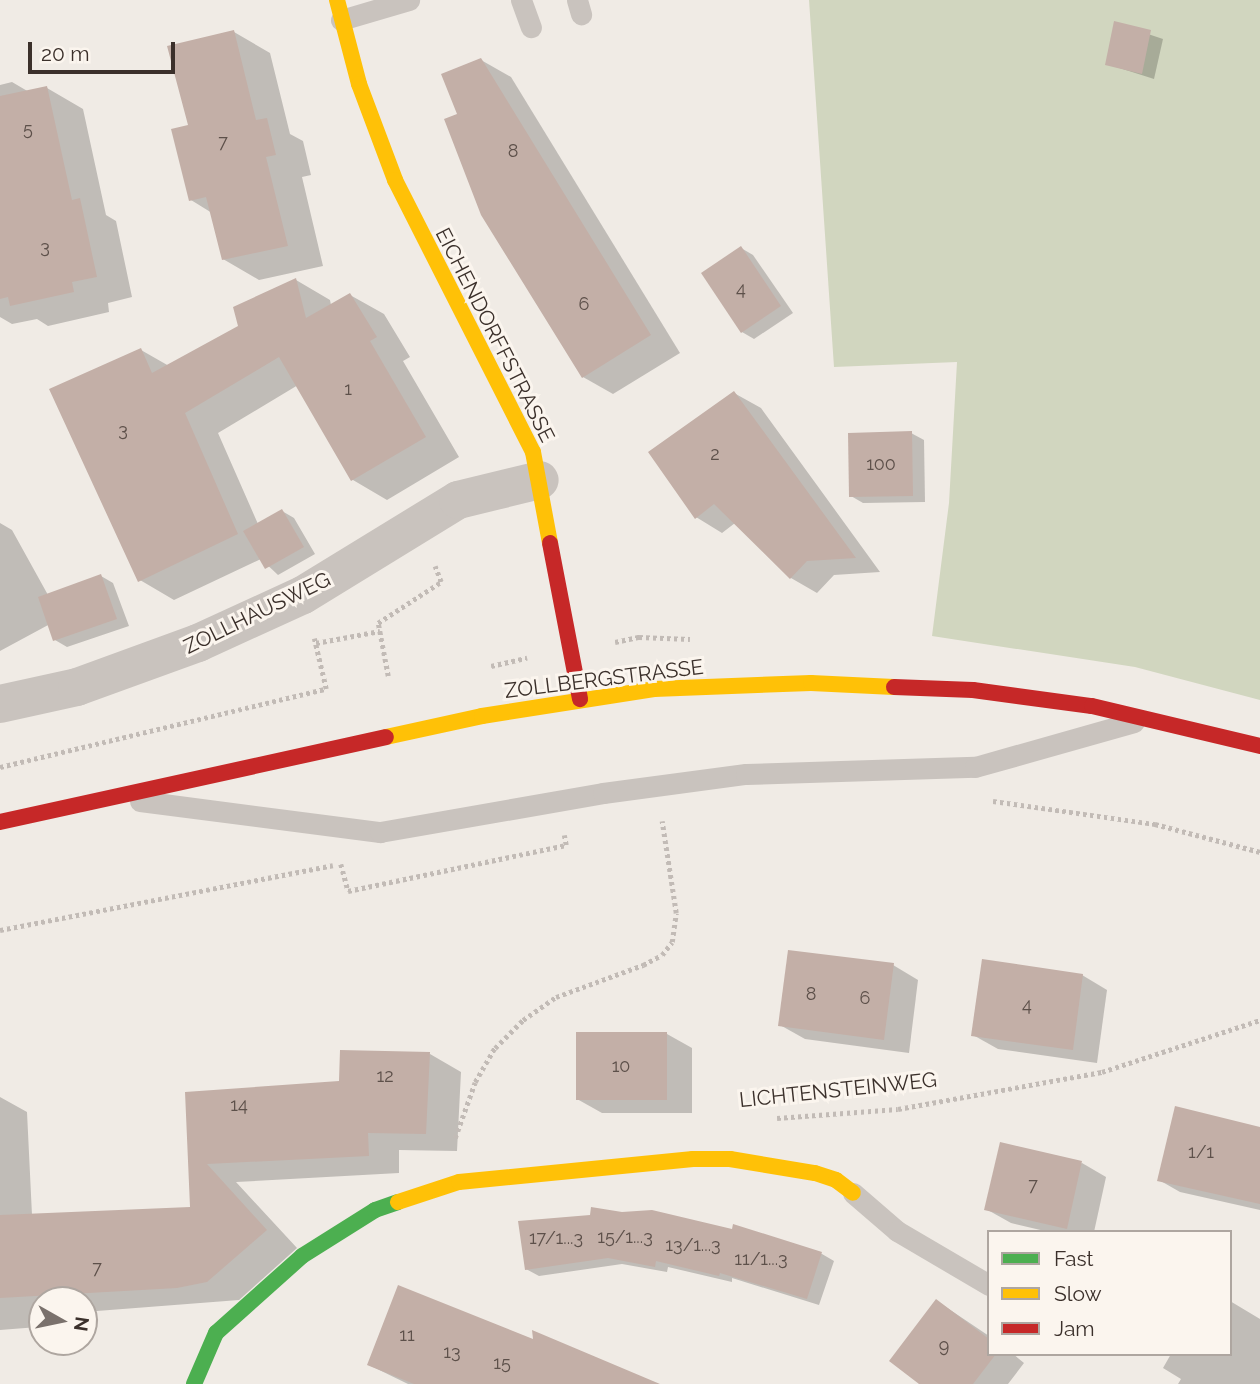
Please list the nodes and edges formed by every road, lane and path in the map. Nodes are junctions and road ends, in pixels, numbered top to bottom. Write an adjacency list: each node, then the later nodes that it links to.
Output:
1 (409, 0): 3 (lane)
2 (521, 0): 4 (lane)
3 (339, 10): 5 (street, EICHENDORFFSTRASSE)
4 (531, 27)
5 (540, 480): 6 (street, ZOLLHAUSWEG); 9 (street, EICHENDORFFSTRASSE)
6 (414, 525): 7 (path); 10 (street, ZOLLHAUSWEG)
7 (380, 631): 8 (path); 13 (path)
8 (388, 676)
9 (580, 698): 11 (street, ZOLLBERGSTRASSE); 14 (street, ZOLLBERGSTRASSE)
10 (0, 704)
11 (1149, 718): 12 (street, ZOLLBERGSTRASSE); 14 (lane)
12 (1260, 746)
13 (0, 767)
14 (110, 796): 18 (street, ZOLLBERGSTRASSE)
15 (978, 799): 19 (path)
16 (660, 806): 22 (path)
17 (562, 821): 20 (path)
18 (0, 822)
19 (1260, 852)
20 (0, 930)
21 (1260, 1020): 23 (path, LICHTENSTEINWEG)
22 (461, 1114)
23 (768, 1119)
24 (853, 1193): 25 (lane); 26 (street)
25 (987, 1284)
26 (194, 1384)

